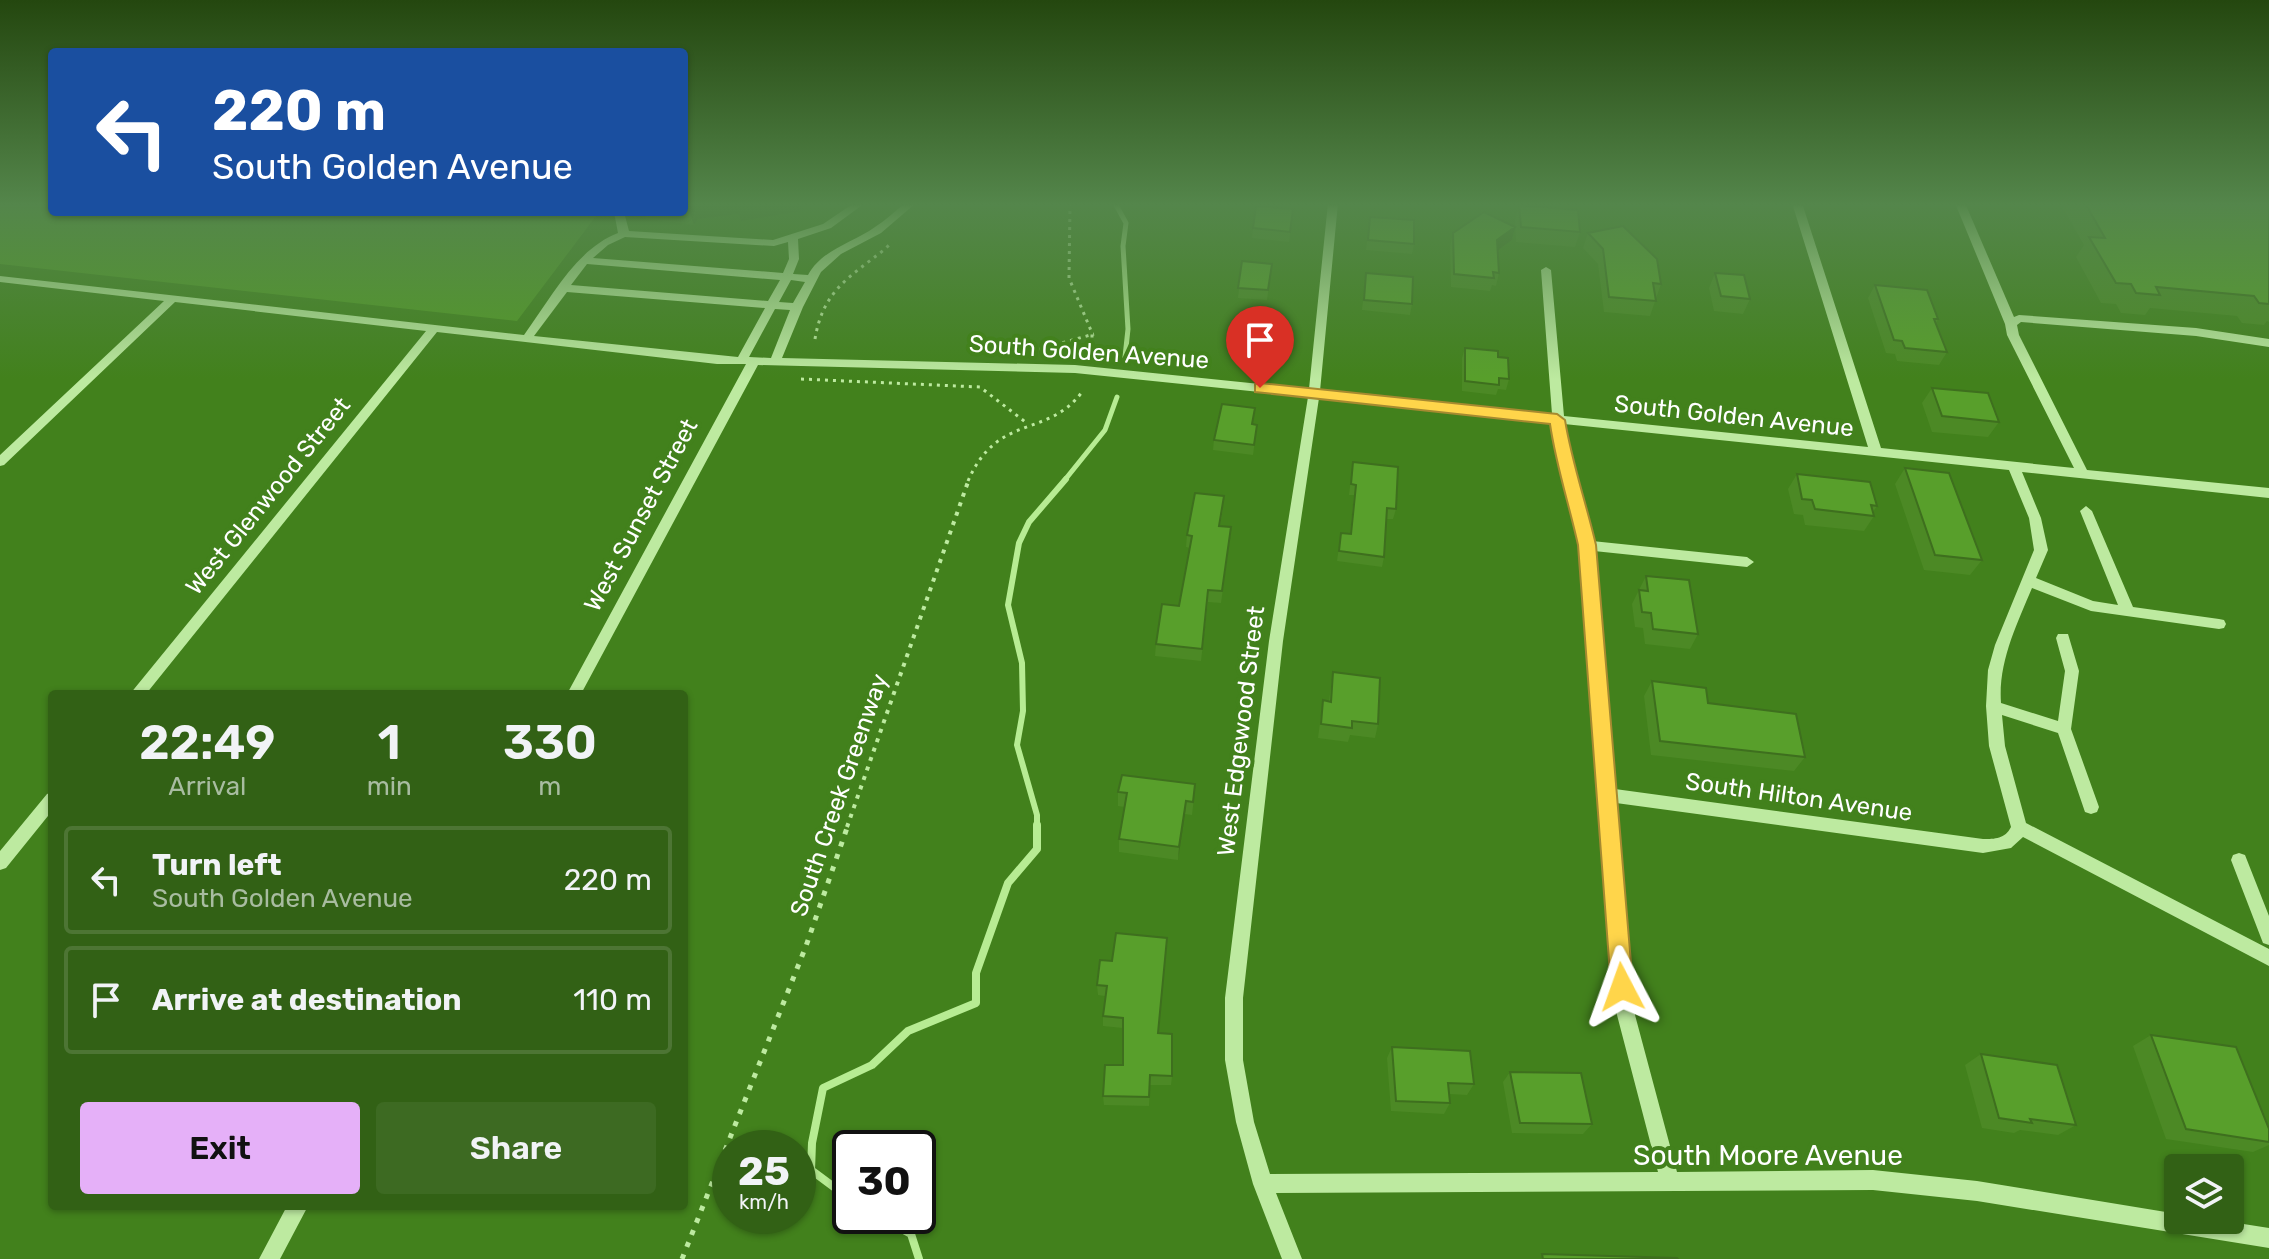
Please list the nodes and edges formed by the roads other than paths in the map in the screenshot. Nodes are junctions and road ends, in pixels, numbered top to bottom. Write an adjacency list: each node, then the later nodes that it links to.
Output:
1 (582, 262): 12 (street)
2 (604, 262): 9 (street)
3 (793, 262): 9 (street, West Sunset Street)
4 (825, 262): 11 (street)
5 (1327, 262): 22 (street, West Edgewood Street)
6 (1816, 262): 24 (street)
7 (1985, 262): 16 (street)
8 (1546, 270): 23 (street)
9 (787, 277): 11 (street); 14 (street, West Sunset Street)
10 (0, 279): 13 (street, South Golden Avenue)
11 (812, 279): 15 (street)
12 (564, 288): 14 (street); 18 (street)
13 (173, 298): 17 (street, South Golden Avenue); 25 (street)
14 (771, 305): 15 (street); 20 (street, West Sunset Street)
15 (797, 307): 21 (street)
16 (2011, 324): 19 (street); 27 (street)
17 (435, 327): 18 (street, South Golden Avenue); 36 (street, West Glenwood Street)
18 (527, 338): 20 (street, South Golden Avenue)
19 (2269, 343)
20 (748, 361): 21 (street, South Golden Avenue); 37 (street, West Sunset Street)
21 (775, 362): 22 (street, South Golden Avenue)
22 (1314, 394): 23 (street, South Golden Avenue); 49 (street, West Edgewood Street)
23 (1557, 420): 24 (street, South Golden Avenue); 30 (street)
24 (1876, 452): 26 (street, South Golden Avenue)
25 (0, 462)
26 (2014, 467): 27 (street, South Golden Avenue); 32 (street)
27 (2083, 474): 28 (street, South Golden Avenue)
28 (2269, 493)
29 (2086, 511): 33 (street)
30 (1587, 545): 31 (street); 40 (street)
31 (1747, 562)
32 (2030, 581): 33 (street); 38 (street)
33 (2128, 611): 34 (street)
34 (2219, 624)
35 (2063, 638): 39 (street)
36 (140, 690)
37 (576, 690)
38 (1993, 706): 39 (street); 43 (street)
39 (2064, 729): 42 (street)
40 (1609, 795): 43 (street, South Hilton Avenue); 48 (street)
41 (48, 804): 45 (street)
42 (2091, 807)
43 (2019, 827): 47 (street)
44 (2239, 860): 46 (street)
45 (0, 863)
46 (2269, 937)
47 (2269, 958)
48 (1670, 1182): 49 (street, South Moore Avenue); 51 (street, South Moore Avenue)
49 (1263, 1184): 53 (street, West Edgewood Street)
50 (296, 1210): 52 (street)
51 (2269, 1238)
52 (269, 1259)
53 (1292, 1259)

